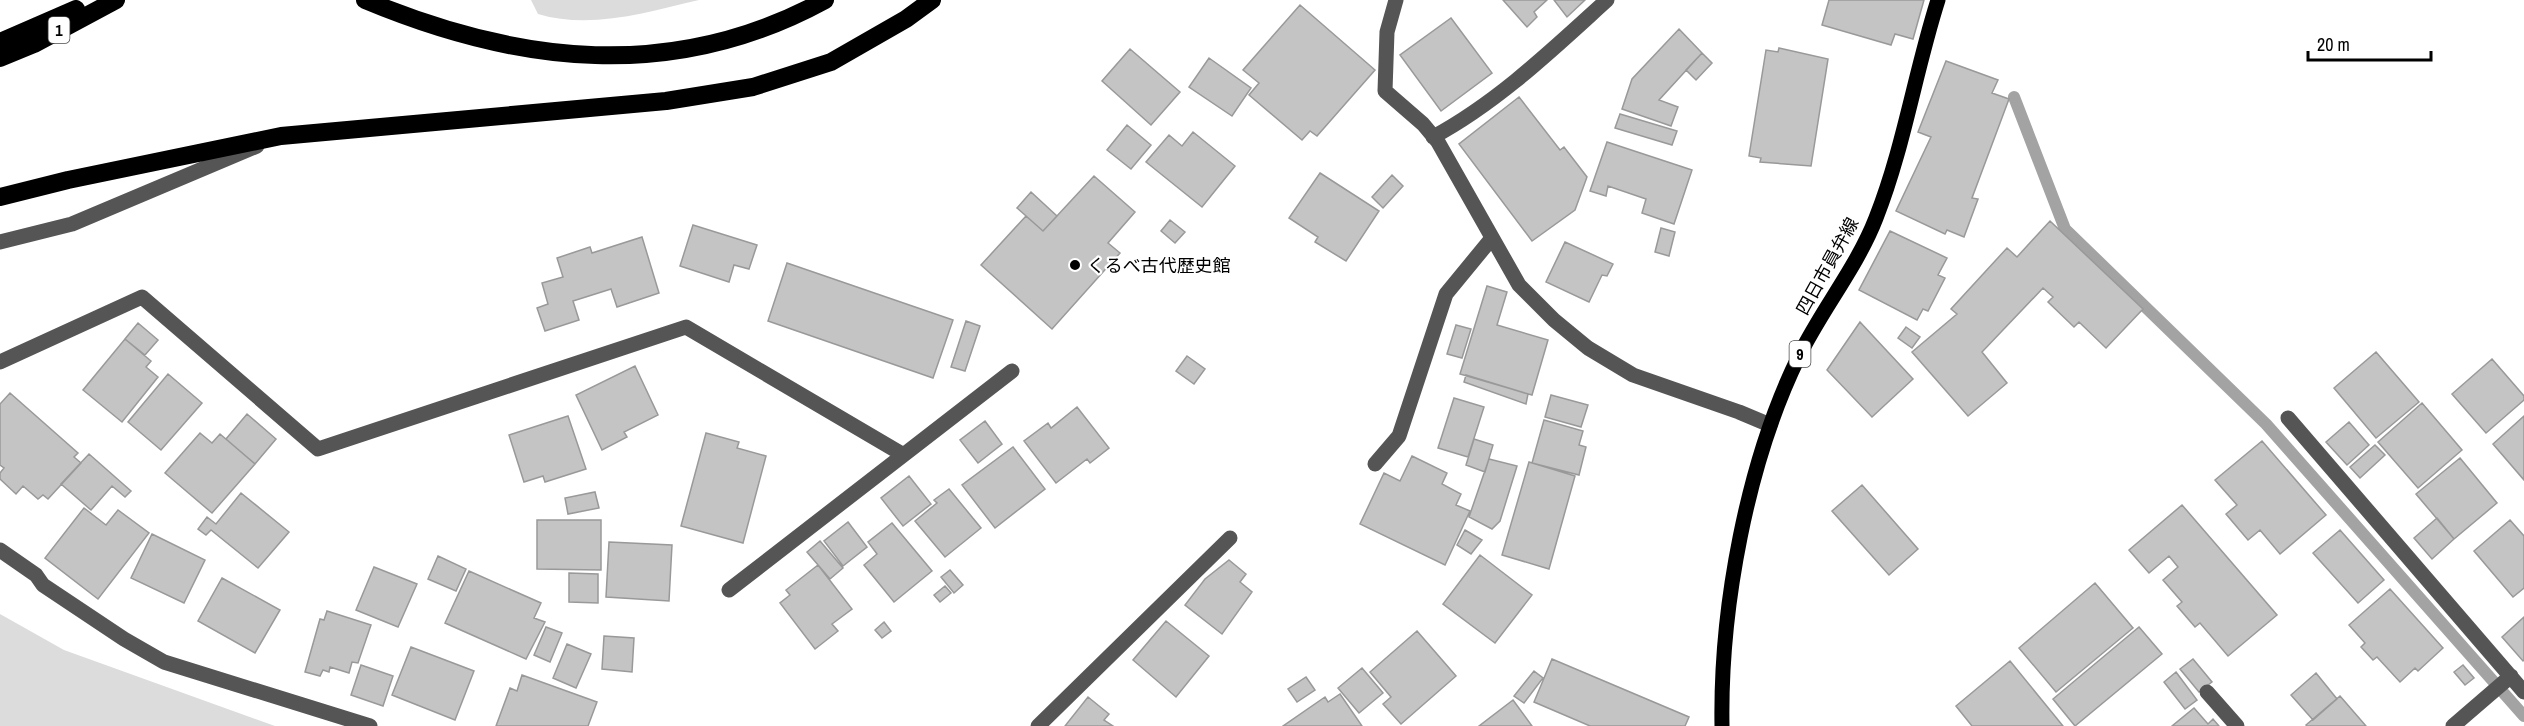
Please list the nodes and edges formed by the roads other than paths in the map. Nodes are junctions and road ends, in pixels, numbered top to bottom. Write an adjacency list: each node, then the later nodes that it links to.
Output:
1 (98, 0): 9 (highway, 1)
2 (116, 0): 10 (highway, 1)
3 (365, 0): 4 (highway)
4 (825, 0)
5 (932, 0): 11 (highway)
6 (1396, 0): 12 (street)
7 (1606, 0): 12 (street)
8 (1938, 0): 19 (main road, 四日市員弁線 / 9)
9 (0, 42)
10 (0, 58)
11 (281, 136): 13 (highway); 15 (street)
12 (1433, 137): 14 (street)
13 (0, 197)
14 (1492, 238): 19 (street); 21 (street)
15 (0, 242)
16 (0, 362): 20 (street)
17 (1012, 371): 20 (street)
18 (2288, 418): 25 (street)
19 (1770, 425): 30 (main road, 四日市員弁線 / 9)
20 (902, 454): 24 (street)
21 (1375, 465)
22 (1230, 537): 29 (street)
23 (0, 550): 28 (street)
24 (729, 590)
25 (2511, 676): 27 (street); 32 (street)
26 (2207, 692): 31 (street)
27 (2524, 692)
28 (370, 726)
29 (1038, 726)
30 (1722, 726)
31 (2237, 726)
32 (2453, 726)

